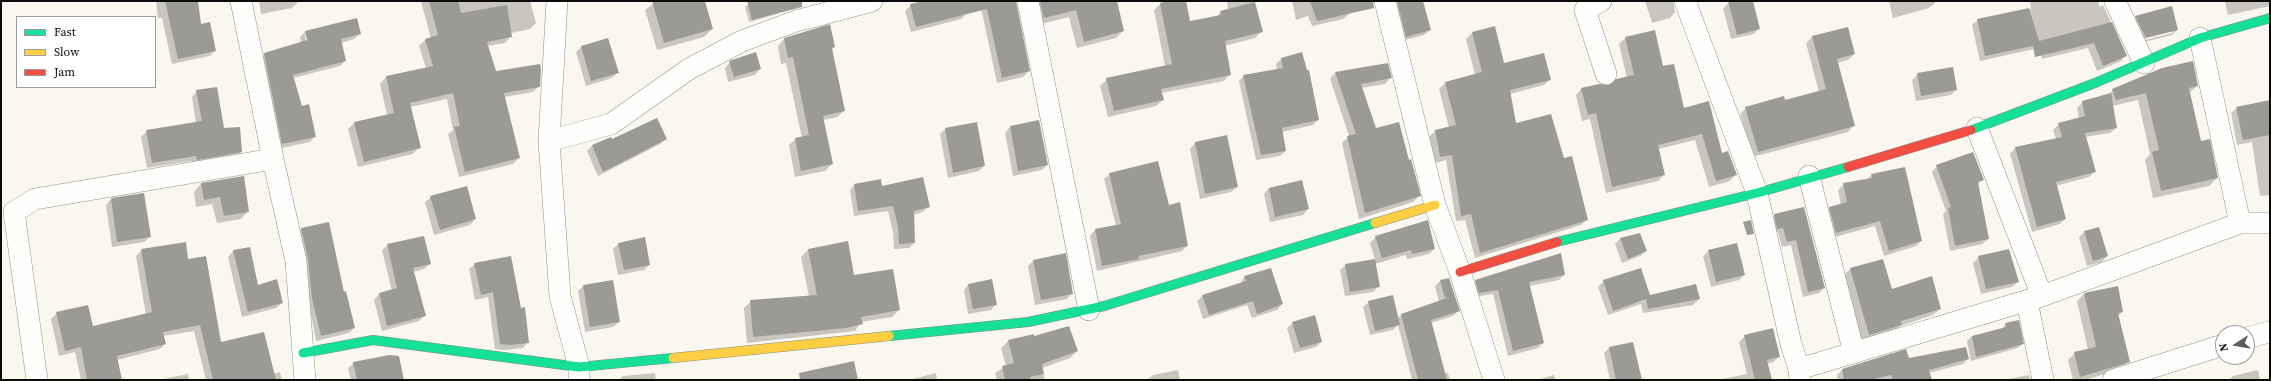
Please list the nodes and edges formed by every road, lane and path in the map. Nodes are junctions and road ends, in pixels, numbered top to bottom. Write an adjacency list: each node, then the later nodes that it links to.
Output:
1 (241, 1): 15 (street)
2 (557, 1): 14 (street)
3 (872, 1): 14 (street)
4 (1028, 1): 23 (street)
5 (1385, 1): 18 (street)
6 (1601, 1): 12 (street)
7 (1685, 1): 17 (street)
8 (2115, 1): 11 (street)
9 (2270, 18): 10 (street)
10 (2200, 38): 11 (street); 19 (street)
11 (2144, 63): 13 (street)
12 (1606, 74)
13 (1977, 128): 16 (street); 22 (street)
14 (548, 142): 29 (street)
15 (273, 159): 27 (street); 31 (street)
16 (1809, 176): 17 (street); 28 (street)
17 (1757, 193): 21 (street); 30 (street)
18 (1436, 205): 21 (street); 23 (street)
19 (2240, 223): 20 (street); 22 (street)
20 (2270, 223)
21 (1460, 272): 33 (street)
22 (2035, 298): 28 (street); 34 (street)
23 (1088, 310): 29 (street)
24 (2270, 333): 25 (street)
25 (2255, 336)
26 (2215, 347): 35 (street)
27 (303, 353): 29 (street); 32 (street)
28 (1854, 353): 30 (street)
29 (579, 374)
30 (1800, 375)
31 (38, 380)
32 (305, 380)
33 (1494, 380)
34 (2043, 380)
35 (2113, 380)

